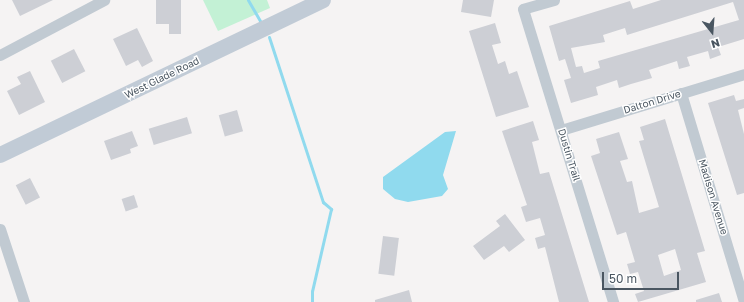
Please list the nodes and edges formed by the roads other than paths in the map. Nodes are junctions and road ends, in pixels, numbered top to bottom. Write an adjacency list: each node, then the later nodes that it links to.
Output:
1 (104, 0): 4 (street)
2 (323, 0): 8 (main road, West Glade Road)
3 (554, 0): 7 (street, Dustin Trail)
4 (0, 55)
5 (744, 74): 6 (street, Dalton Drive)
6 (681, 93): 7 (street, Dalton Drive); 12 (street, Madison Avenue)
7 (561, 130): 11 (street, Dustin Trail)
8 (0, 156)
9 (0, 228): 10 (street)
10 (24, 302)
11 (613, 302)
12 (744, 302)

